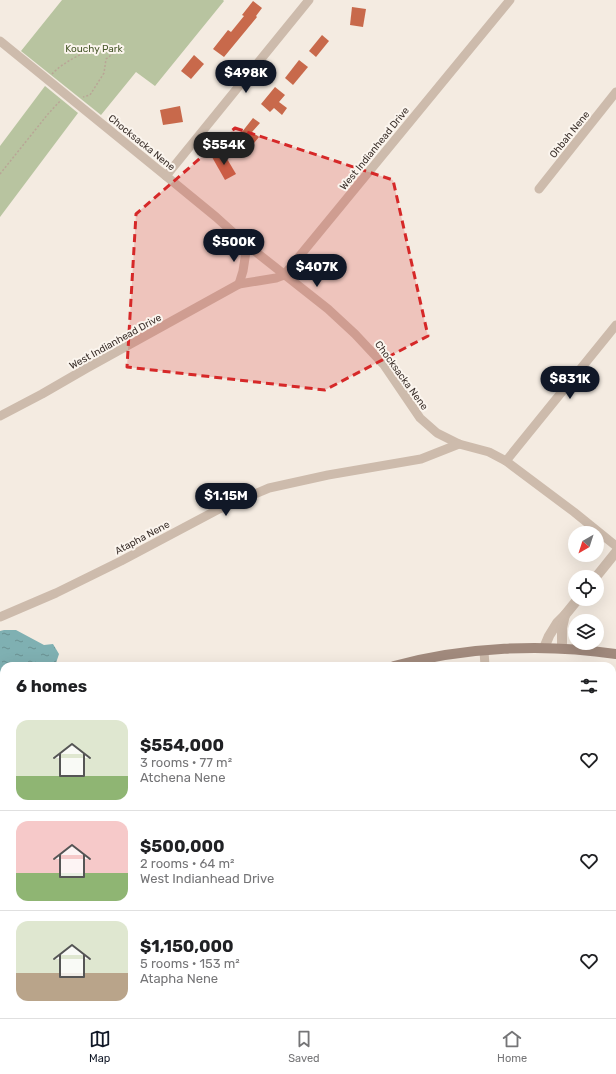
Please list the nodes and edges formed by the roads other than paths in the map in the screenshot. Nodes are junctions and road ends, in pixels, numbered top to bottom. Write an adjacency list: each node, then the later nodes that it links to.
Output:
1 (309, 0): 5 (street)
2 (510, 0): 8 (street, West Indianhead Drive)
3 (0, 41): 5 (street, Chocksacka Nene)
4 (616, 92): 6 (street, Ohbah Nene)
5 (166, 176): 7 (street, Chocksacka Nene)
6 (539, 189)
7 (247, 245): 8 (street, Chocksacka Nene); 9 (street)
8 (284, 275): 9 (street, West Indianhead Drive); 12 (street, Chocksacka Nene)
9 (239, 284): 11 (street, West Indianhead Drive)
10 (616, 325): 13 (street)
11 (0, 416)
12 (459, 444): 13 (street, Chocksacka Nene); 19 (street, Atapha Nene)
13 (506, 460): 14 (street, Chocksacka Nene)
14 (616, 546)
15 (616, 552): 16 (street)
16 (602, 570)
17 (572, 606): 18 (street)
18 (565, 615): 20 (street); 21 (street)
19 (0, 617)
20 (544, 648): 21 (main road); 22 (main road)
21 (562, 648): 23 (main road)
22 (484, 651): 24 (main road); 25 (street)
23 (616, 654)
24 (413, 662)
25 (485, 662)

